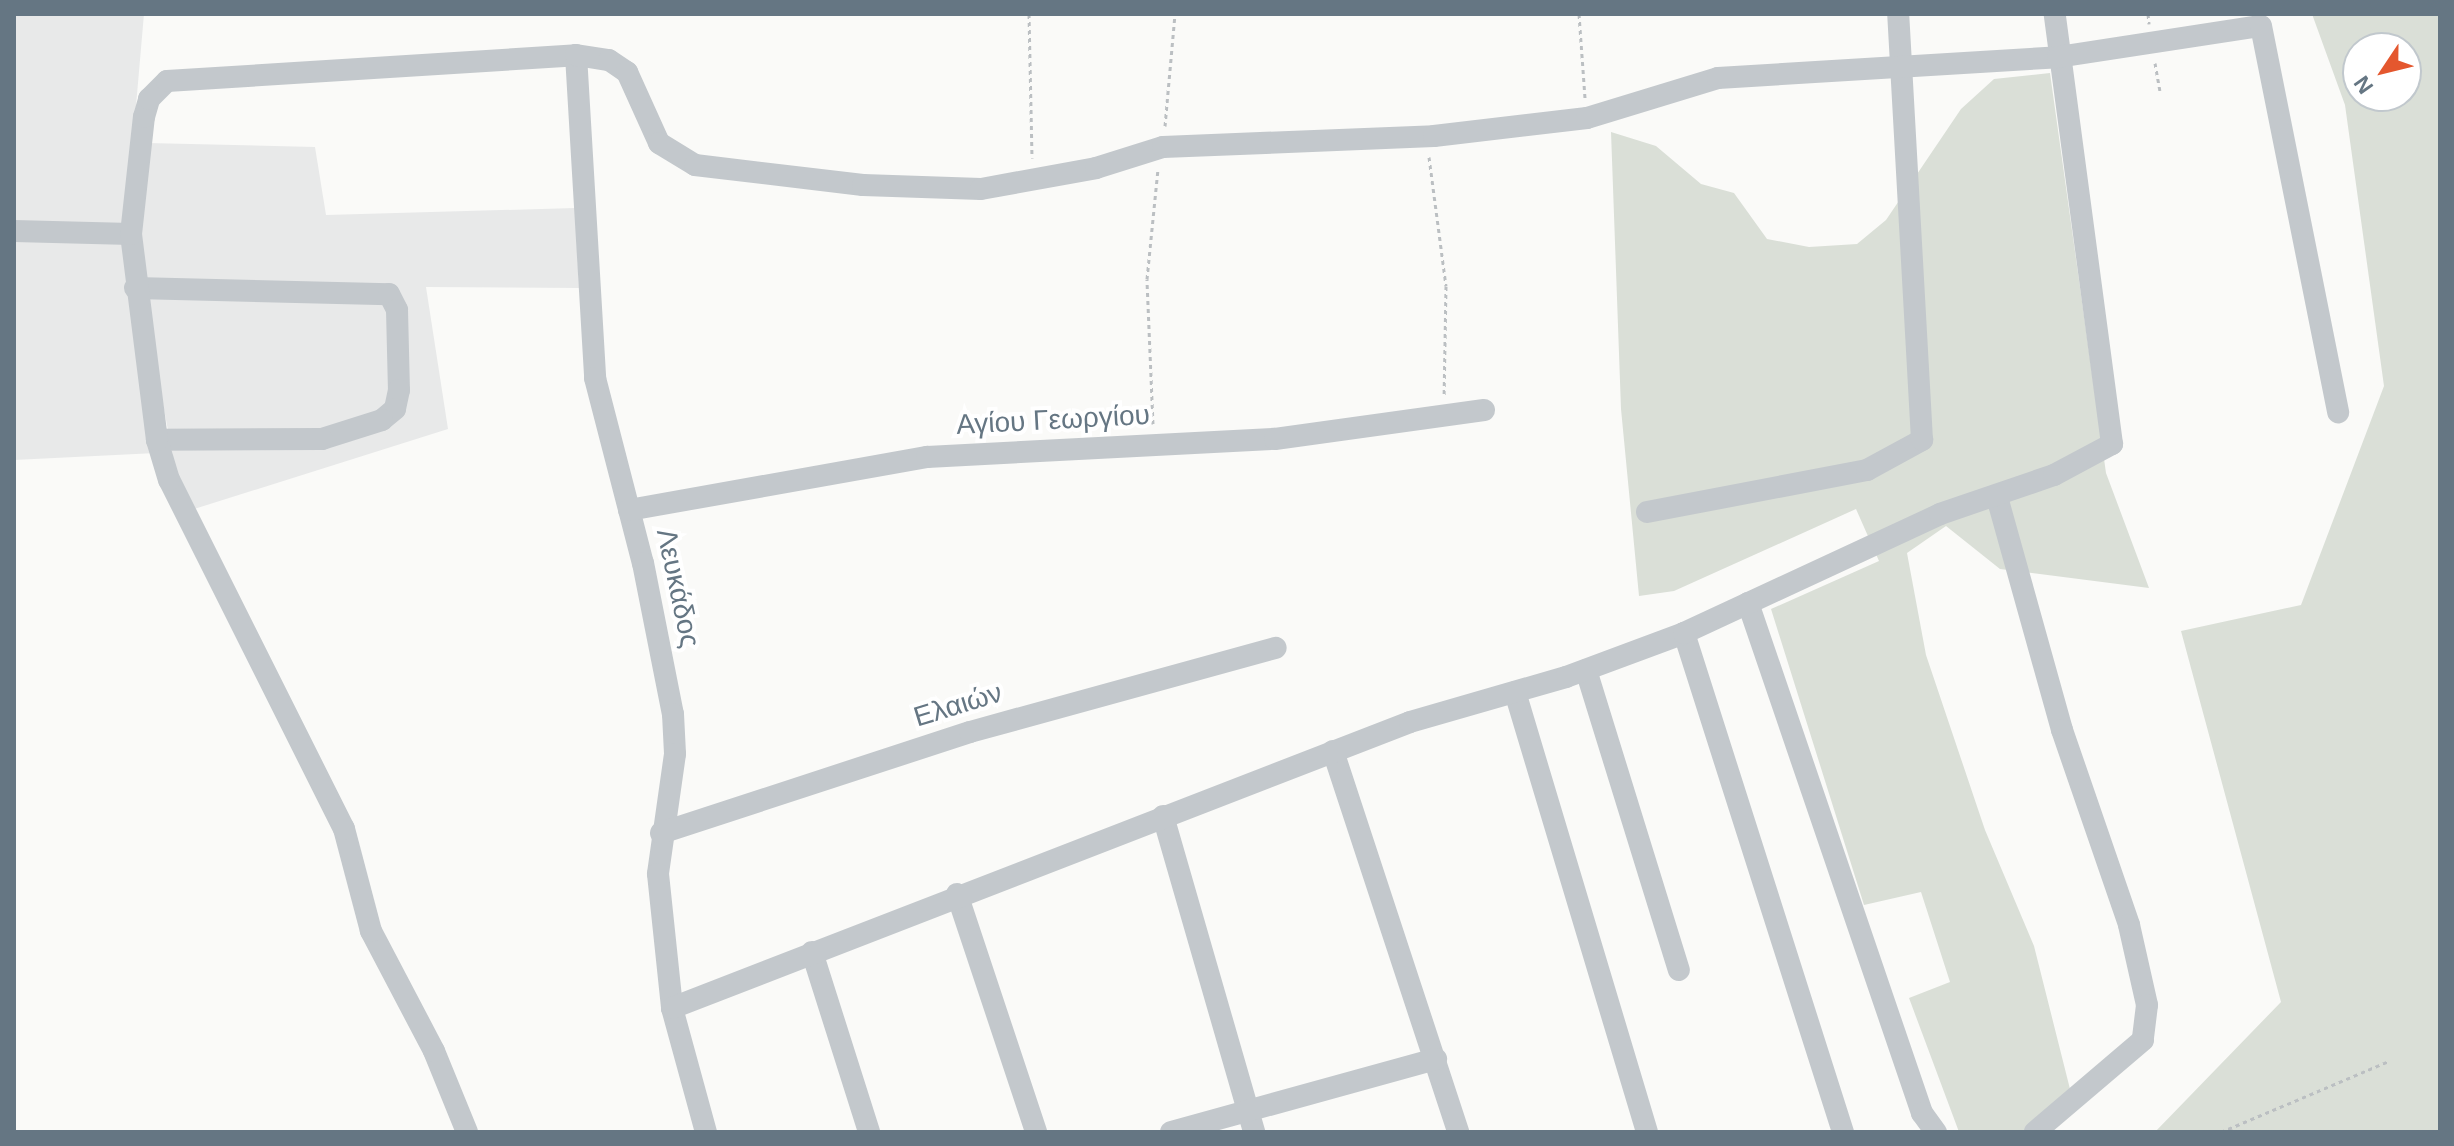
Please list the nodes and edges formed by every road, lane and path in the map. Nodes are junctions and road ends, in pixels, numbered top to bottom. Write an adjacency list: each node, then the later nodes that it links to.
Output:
1 (1029, 14): 12 (path)
2 (1175, 14): 11 (path)
3 (1579, 14): 9 (path)
4 (1898, 14): 8 (street)
5 (2055, 14): 7 (street)
6 (576, 55): 12 (street); 14 (street); 22 (street, Λευκάδος)
7 (2058, 57): 8 (street); 17 (street); 21 (street)
8 (1905, 70): 9 (street); 23 (street)
9 (1587, 118): 10 (street)
10 (1426, 137): 11 (street); 18 (path)
11 (1163, 147): 12 (street); 20 (path)
12 (1035, 180)
13 (14, 231): 14 (street)
14 (131, 234): 15 (street)
15 (135, 288): 19 (street); 19 (street)
16 (1484, 410): 18 (street, Αγίου Γεωργίου)
17 (2338, 412)
18 (1445, 415): 20 (street, Αγίου Γεωργίου)
19 (157, 440): 39 (street)
20 (1154, 444): 22 (street, Αγίου Γεωργίου)
21 (1997, 497): 24 (street); 49 (street)
22 (629, 510): 31 (street, Λευκάδος)
23 (1647, 512)
24 (1748, 603): 25 (street); 48 (street)
25 (1684, 633): 27 (street); 47 (street)
26 (1276, 648): 31 (street, Ελαιών)
27 (1586, 670): 28 (street); 34 (street)
28 (1515, 692): 29 (street); 46 (street)
29 (1333, 751): 30 (street); 36 (street)
30 (1163, 816): 32 (street); 38 (street)
31 (661, 833): 35 (street, Λευκάδος)
32 (957, 894): 33 (street); 42 (street)
33 (812, 952): 35 (street); 41 (street)
34 (1679, 970)
35 (672, 1008): 40 (street, Λευκάδος)
36 (1436, 1059): 38 (street); 45 (street)
37 (2389, 1061): 50 (path)
38 (1247, 1109): 43 (street); 44 (street)
39 (467, 1132)
40 (706, 1132)
41 (869, 1132)
42 (1036, 1132)
43 (1171, 1132)
44 (1254, 1132)
45 (1458, 1132)
46 (1647, 1132)
47 (1843, 1132)
48 (1936, 1132)
49 (2035, 1132)
50 (2221, 1132)

